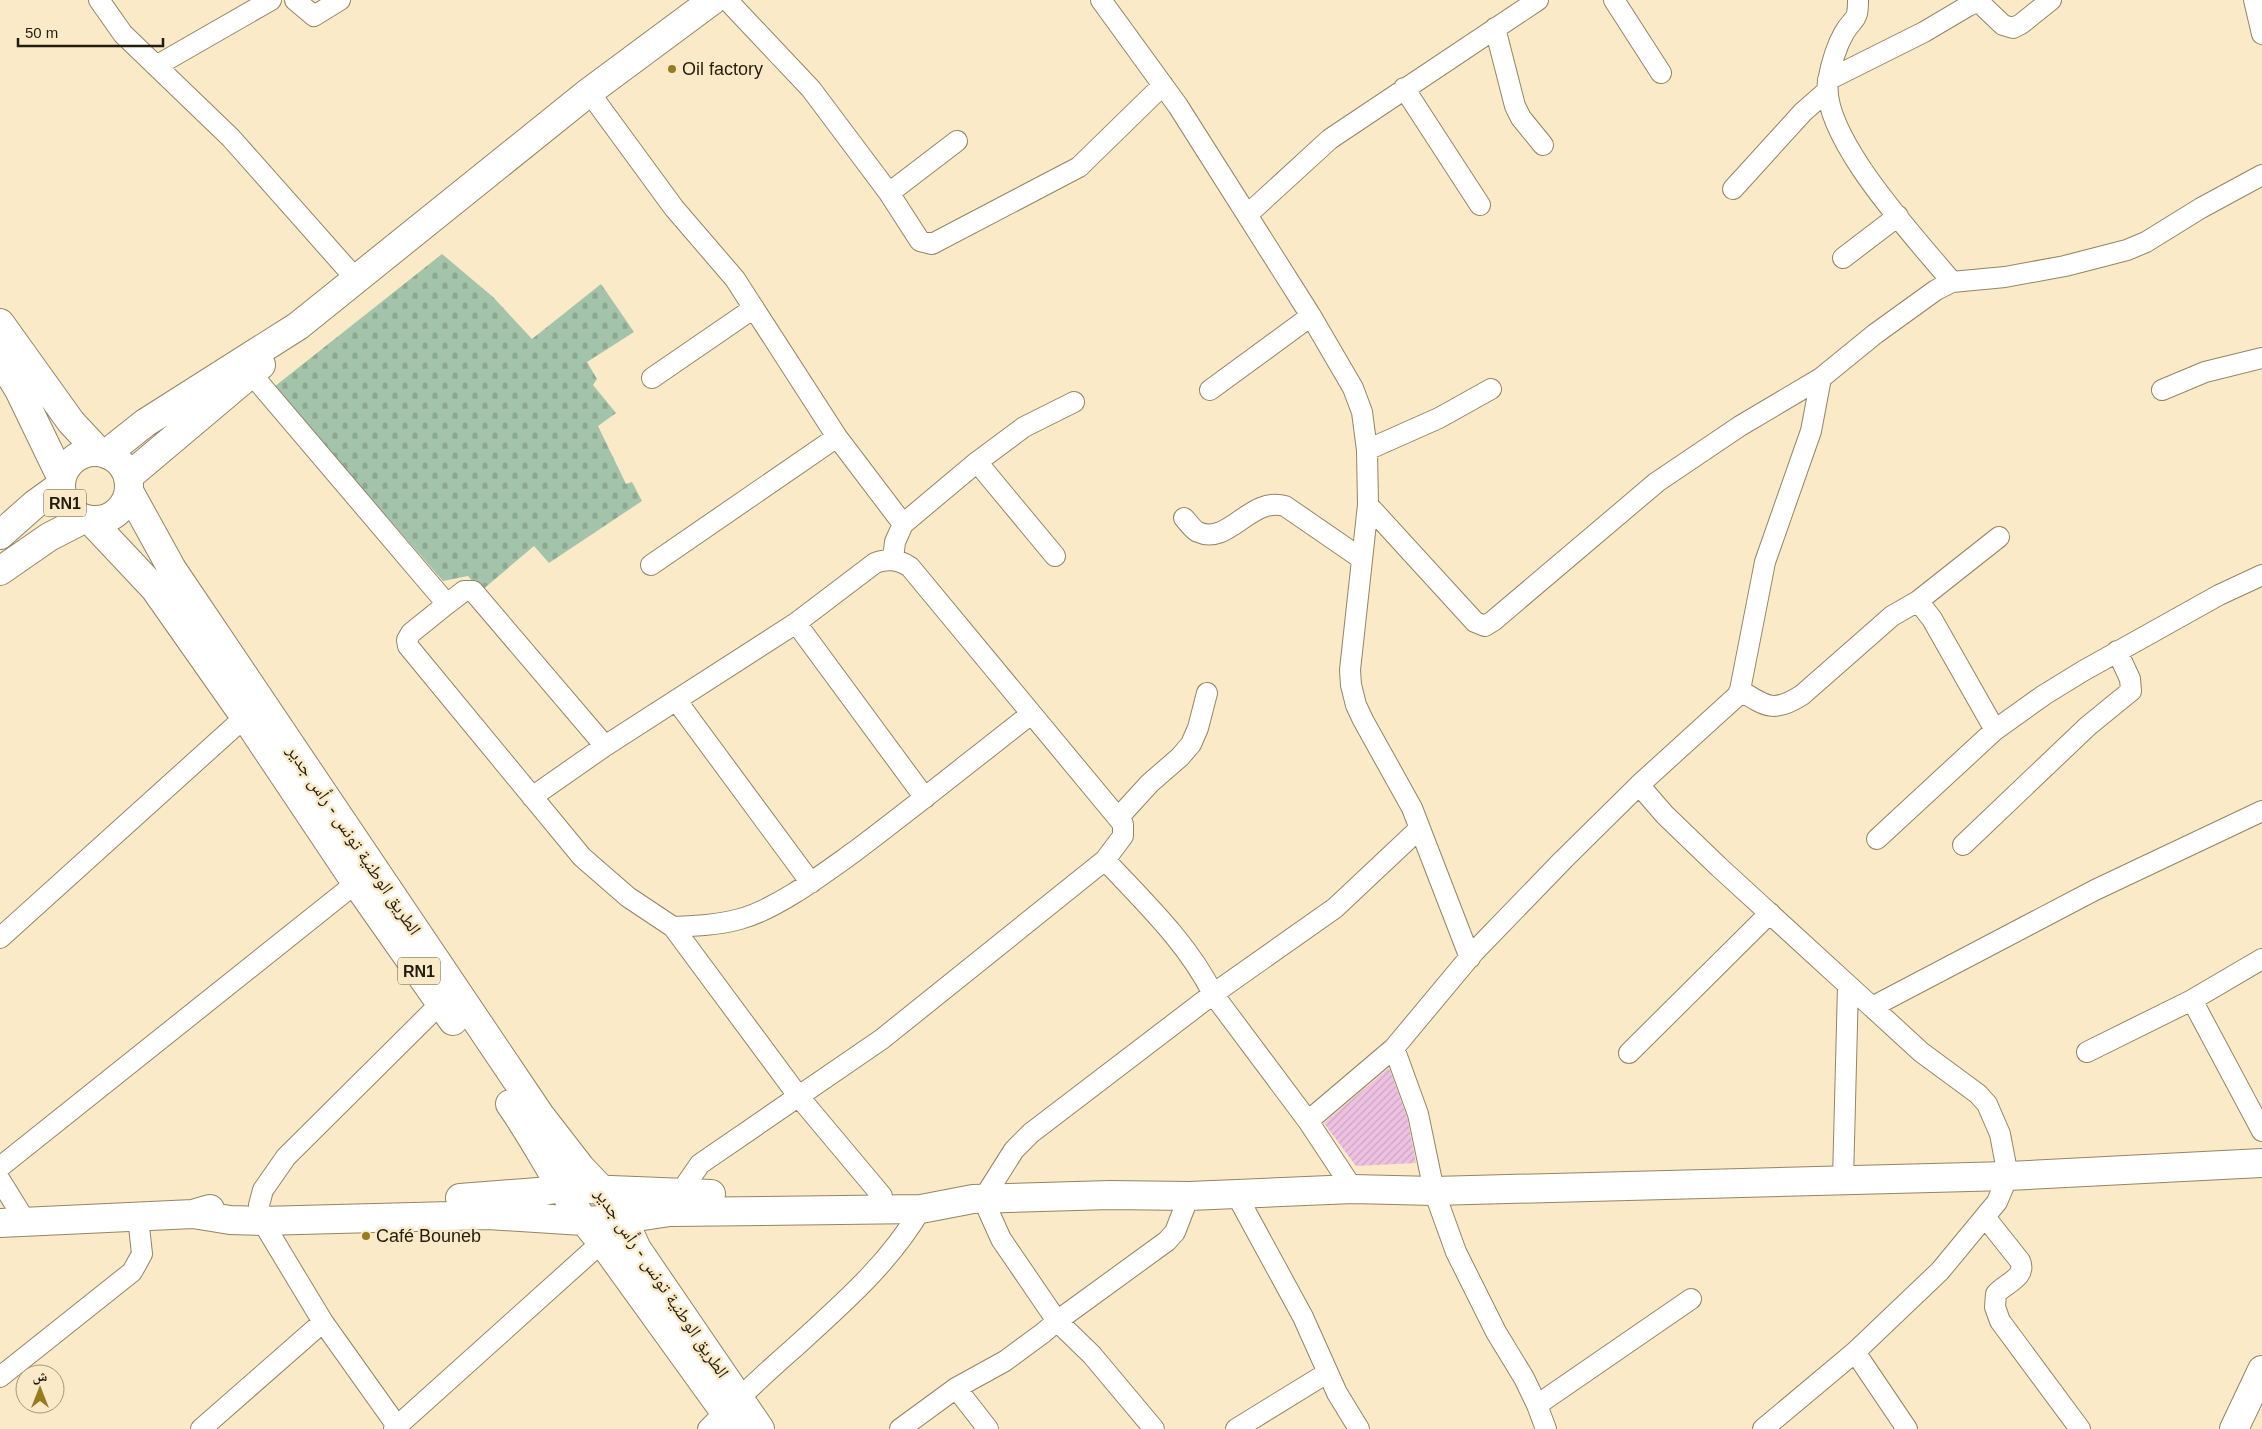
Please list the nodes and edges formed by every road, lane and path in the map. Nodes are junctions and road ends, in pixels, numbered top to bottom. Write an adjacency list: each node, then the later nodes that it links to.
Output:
1 (99, 0): 16 (street)
2 (271, 0): 16 (street)
3 (295, 0): 4 (street)
4 (340, 0)
5 (713, 0): 21 (main road)
6 (727, 0): 26 (street)
7 (1101, 0): 18 (street)
8 (1538, 0): 14 (street)
9 (1614, 0): 17 (street)
10 (1873, 0): 13 (street)
11 (2051, 0): 19 (street)
12 (2254, 0): 15 (street)
13 (1858, 8): 19 (street)
14 (1495, 28): 20 (street); 23 (street)
15 (2262, 34)
16 (156, 66): 31 (street)
17 (1661, 73)
18 (1163, 85): 26 (street); 28 (street)
19 (1828, 85): 25 (street); 29 (street)
20 (1404, 88): 27 (street); 28 (street)
21 (589, 92): 31 (main road); 33 (street)
22 (957, 141): 26 (street)
23 (1543, 145)
24 (2262, 175): 32 (street)
25 (1734, 189)
26 (889, 194)
27 (1480, 205)
28 (1247, 215): 34 (street)
29 (1898, 216): 30 (street); 32 (street)
30 (1844, 258)
31 (356, 279): 38 (main road)
32 (1952, 282): 40 (street)
33 (754, 308): 39 (street); 45 (street)
34 (1311, 316): 42 (street); 46 (street)
35 (0, 323): 47 (main road, RN1)
36 (2262, 358): 43 (street)
37 (0, 359): 49 (main road, RN1)
38 (246, 369): 47 (main road); 50 (main road); 64 (street)
39 (652, 378)
40 (1821, 378): 51 (street); 67 (street)
41 (1491, 389): 46 (street)
42 (1210, 390)
43 (2162, 390)
44 (1074, 402): 48 (street)
45 (837, 436): 54 (street); 60 (street)
46 (1367, 450): 51 (street)
47 (103, 453): 49 (main road, RN1); 50 (main road, RN1)
48 (977, 462): 54 (street); 57 (street)
49 (61, 482): 53 (main road, RN1); 55 (main road)
50 (129, 484): 53 (main road, RN1); 107 (main road, الطريق الوطنية تونس - رأس جدير / RN1)
51 (1368, 505): 58 (street)
52 (1184, 518): 58 (street)
53 (87, 520): 61 (main road); 71 (main road, الطريق الوطنية تونس - رأس جدير / RN1)
54 (903, 524): 59 (street)
55 (0, 535)
56 (1999, 537): 63 (street)
57 (1055, 556)
58 (1362, 559): 79 (street)
59 (892, 560): 65 (street); 70 (street)
60 (651, 565)
61 (0, 571)
62 (2262, 575): 66 (street)
63 (1918, 601): 67 (street); 72 (street)
64 (447, 604): 73 (street); 75 (street)
65 (796, 623): 69 (street); 76 (street)
66 (2117, 651): 72 (street); 81 (street)
67 (1740, 690): 74 (street)
68 (1206, 693): 78 (street)
69 (676, 700): 73 (street); 84 (street)
70 (1031, 714): 76 (street); 78 (street)
71 (245, 717): 83 (main road, الطريق الوطنية تونس - رأس جدير / RN1); 87 (street)
72 (1995, 730): 80 (street)
73 (604, 746): 75 (street)
74 (1639, 785): 85 (street); 88 (street)
75 (532, 797): 86 (street)
76 (925, 798): 84 (street)
77 (2262, 811): 94 (street)
78 (1118, 818): 82 (street)
79 (1419, 829): 88 (street); 91 (street)
80 (1877, 839)
81 (1963, 845)
82 (1105, 860): 91 (street); 98 (street)
83 (356, 883): 93 (main road, الطريق الوطنية تونس - رأس جدير / RN1); 102 (street)
84 (811, 883): 86 (street)
85 (1770, 913): 90 (street); 97 (street)
86 (672, 926): 98 (street)
87 (0, 938)
88 (1470, 958): 95 (street)
89 (2262, 959): 92 (street)
90 (1848, 986): 94 (street); 105 (street)
91 (1213, 994): 99 (street); 114 (street)
92 (2192, 1000): 96 (street); 100 (street)
93 (441, 1003): 106 (main road, الطريق الوطنية تونس - رأس جدير / RN1); 116 (street)
94 (1872, 1007): 103 (street)
95 (1394, 1048): 99 (street); 109 (street)
96 (2087, 1052)
97 (1629, 1053)
98 (799, 1097): 110 (street); 112 (street)
99 (1308, 1121): 108 (street)
100 (2262, 1131)
101 (2262, 1162): 103 (main road)
102 (0, 1167)
103 (2008, 1176): 105 (main road); 118 (street)
104 (0, 1180): 121 (street)
105 (1843, 1180): 109 (main road)
106 (561, 1188): 107 (main road); 116 (main road); 120 (main road, الطريق الوطنية تونس - رأس جدير / RN1)
107 (601, 1189): 110 (main road); 119 (main road, الطريق الوطنية تونس - رأس جدير / RN1)
108 (1352, 1189): 109 (main road); 111 (main road)
109 (1434, 1190): 131 (street)
110 (680, 1193): 112 (main road)
111 (1236, 1194): 113 (main road); 128 (street)
112 (882, 1196): 114 (main road)
113 (1189, 1196): 114 (main road); 124 (street)
114 (978, 1199): 115 (main road); 124 (street)
115 (921, 1208): 119 (main road); 132 (street)
116 (260, 1213): 117 (main road); 120 (main road); 125 (street)
117 (138, 1217): 121 (main road); 129 (street)
118 (1985, 1217): 126 (street); 144 (street)
119 (623, 1219): 120 (main road); 132 (main road, الطريق الوطنية تونس - رأس جدير / RN1)
120 (583, 1221): 122 (main road, الطريق الوطنية تونس - رأس جدير / RN1)
121 (13, 1223)
122 (602, 1242): 132 (main road, الطريق الوطنية تونس - رأس جدير / RN1); 133 (street)
123 (1691, 1299): 131 (street)
124 (1057, 1321): 130 (street); 138 (street)
125 (323, 1322): 133 (street); 134 (street)
126 (1855, 1352): 142 (street); 143 (street)
127 (2262, 1370): 145 (main road)
128 (1327, 1373): 139 (street); 140 (street)
129 (0, 1377)
130 (956, 1388): 136 (street); 137 (street)
131 (1537, 1405): 141 (street)
132 (727, 1417): 135 (main road, الطريق الوطنية تونس - رأس جدير / RN1)
133 (396, 1427)
134 (202, 1429)
135 (760, 1429)
136 (900, 1429)
137 (988, 1429)
138 (1154, 1429)
139 (1236, 1429)
140 (1359, 1429)
141 (1546, 1429)
142 (1763, 1429)
143 (1908, 1429)
144 (2080, 1429)
145 (2234, 1429)

